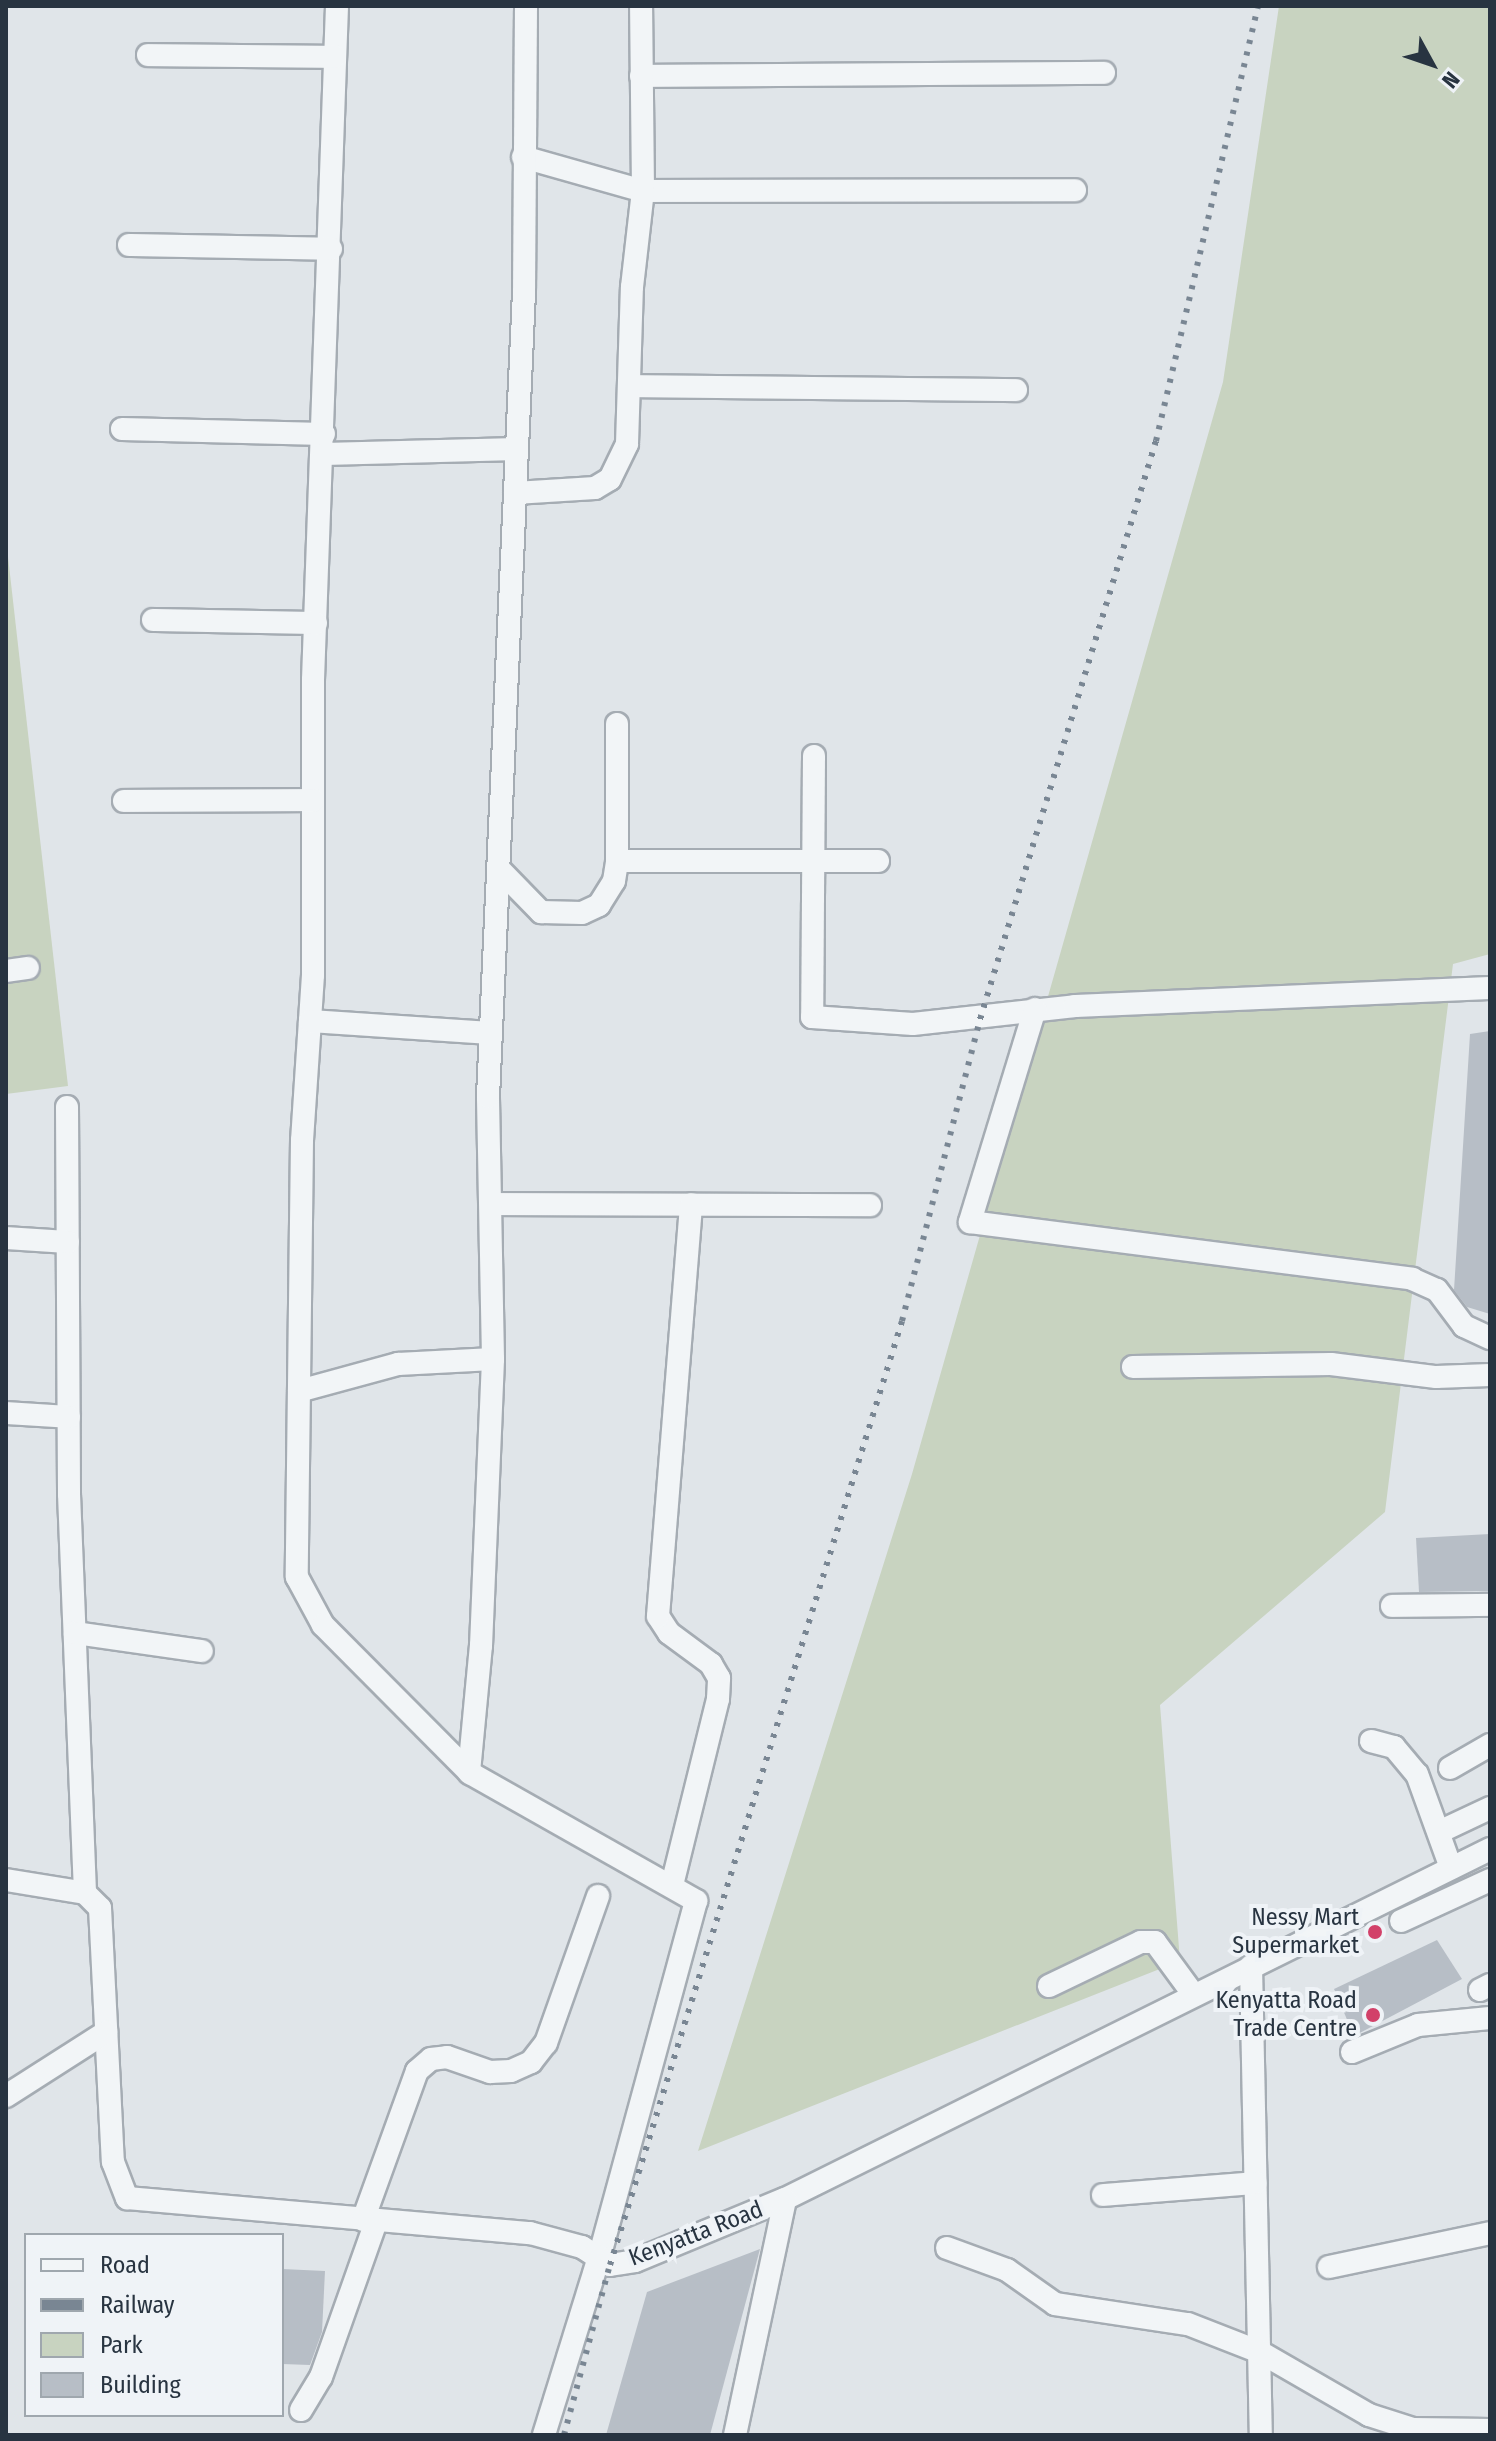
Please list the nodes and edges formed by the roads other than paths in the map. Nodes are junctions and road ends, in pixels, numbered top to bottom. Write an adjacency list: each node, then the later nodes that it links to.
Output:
1 (337, 6): 5 (street)
2 (526, 6): 8 (street)
3 (641, 6): 7 (street)
4 (148, 55): 5 (street)
5 (335, 57): 12 (street)
6 (1104, 73): 7 (street)
7 (641, 76): 10 (street)
8 (523, 157): 10 (street); 17 (street)
9 (1075, 190): 10 (street)
10 (643, 191): 13 (street)
11 (129, 245): 12 (street)
12 (331, 249): 16 (street)
13 (633, 386): 14 (street); 18 (street)
14 (1016, 390)
15 (122, 429): 16 (street)
16 (324, 444): 17 (street); 20 (street)
17 (517, 449): 18 (street)
18 (515, 493): 28 (street)
19 (153, 620): 20 (street)
20 (316, 623): 23 (street)
21 (617, 724): 25 (street)
22 (814, 756): 26 (street)
23 (313, 800): 24 (street); 31 (street)
24 (124, 801)
25 (617, 861): 26 (street); 28 (street)
26 (815, 861): 27 (street); 30 (street)
27 (878, 861)
28 (498, 868): 32 (street)
29 (1490, 988): 30 (street)
30 (1035, 1009): 39 (street)
31 (310, 1021): 32 (street); 43 (street)
32 (491, 1033): 34 (street)
33 (67, 1107): 38 (street)
34 (491, 1204): 35 (street); 40 (street)
35 (691, 1204): 36 (street); 60 (street)
36 (870, 1205)
37 (6, 1238): 38 (street)
38 (68, 1242): 45 (street)
39 (1490, 1338)
40 (493, 1359): 43 (street); 53 (street)
41 (1133, 1367): 42 (street)
42 (1490, 1375)
43 (299, 1391): 53 (street)
44 (6, 1413): 45 (street)
45 (69, 1417): 48 (street)
46 (1490, 1605): 47 (street)
47 (1392, 1606)
48 (75, 1633): 49 (street); 61 (street)
49 (202, 1651)
50 (1371, 1741): 55 (street)
51 (1490, 1745): 52 (street)
52 (1450, 1768)
53 (469, 1772): 60 (street)
54 (1490, 1808): 55 (street)
55 (1439, 1832): 57 (street)
56 (1490, 1849): 57 (street, Kenyatta Road)
57 (1451, 1868): 64 (street, Kenyatta Road)
58 (6, 1880): 61 (street)
59 (1490, 1880): 63 (street)
60 (672, 1885): 77 (street)
61 (85, 1893): 68 (street, Kenyatta Road)
62 (598, 1896): 74 (street)
63 (1401, 1921)
64 (1251, 1966): 66 (street, Kenyatta Road); 71 (street)
65 (1049, 1986): 66 (street)
66 (1194, 1995): 73 (street, Kenyatta Road)
67 (1490, 2018): 69 (street)
68 (106, 2032): 70 (street); 74 (street, Kenyatta Road)
69 (1352, 2052)
70 (6, 2096)
71 (1256, 2183): 72 (street); 79 (street)
72 (1103, 2195)
73 (785, 2199): 77 (street, Kenyatta Road); 83 (street)
74 (370, 2221): 77 (street, Kenyatta Road); 80 (street)
75 (1490, 2233): 78 (street)
76 (947, 2248): 79 (street)
77 (599, 2257): 82 (street)
78 (1329, 2267)
79 (1260, 2352): 81 (street); 84 (street)
80 (301, 2410)
81 (1490, 2430)
82 (544, 2435)
83 (735, 2435)
84 (1261, 2435)

